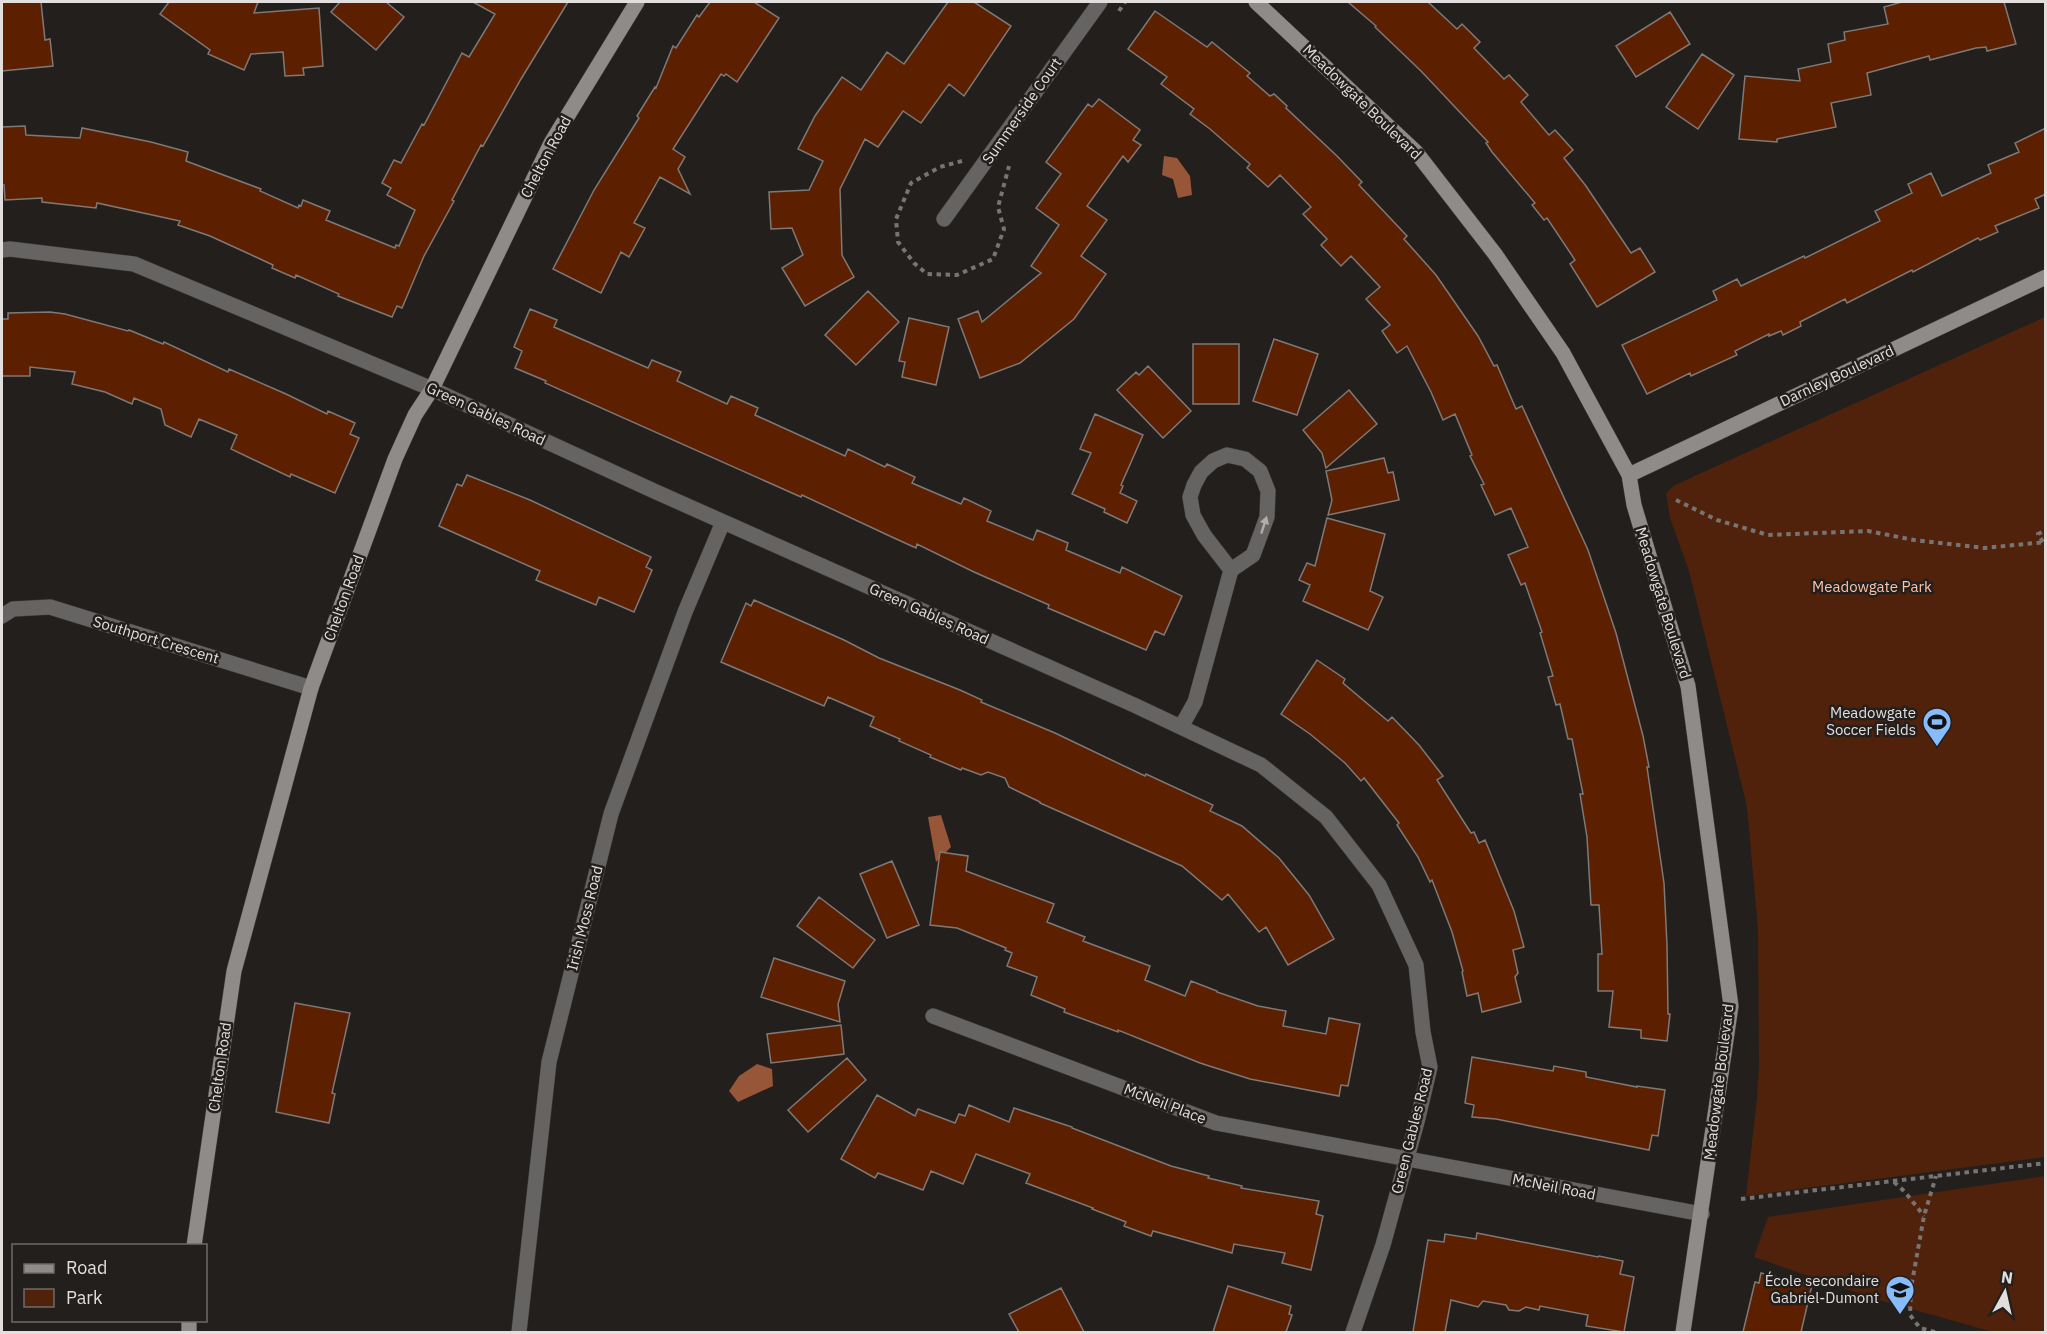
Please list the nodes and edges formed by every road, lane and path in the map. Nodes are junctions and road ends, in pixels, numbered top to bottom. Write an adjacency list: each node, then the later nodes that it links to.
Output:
1 (637, 2): 7 (street, Chelton Road)
2 (1100, 2): 4 (street, Summerside Court)
3 (1256, 2): 8 (street, Meadowgate Boulevard)
4 (944, 219)
5 (2, 250): 7 (street, Green Gables Road)
6 (2046, 277): 8 (street, Darnley Boulevard)
7 (432, 388): 10 (street, Green Gables Road); 15 (street, Chelton Road)
8 (1629, 475): 23 (street, Meadowgate Boulevard)
9 (1676, 500): 12 (path)
10 (723, 522): 16 (street, Green Gables Road); 26 (street, Irish Moss Road)
11 (2046, 530): 12 (path)
12 (2044, 542)
13 (1231, 570): 13 (street, one-way to 13); 16 (street)
14 (2, 616): 15 (street, Southport Crescent)
15 (311, 688): 25 (street, Chelton Road)
16 (1181, 728): 18 (street, Green Gables Road)
17 (933, 1016): 18 (street, McNeil Place)
18 (1407, 1159): 23 (street, McNeil Road); 27 (street, Green Gables Road)
19 (2046, 1163): 20 (path)
20 (1936, 1176): 21 (path); 24 (path)
21 (1893, 1182): 22 (path); 24 (path)
22 (1741, 1199)
23 (1702, 1214): 28 (street, Meadowgate Boulevard)
24 (1924, 1216): 29 (path)
25 (194, 1244)
26 (519, 1332)
27 (1353, 1332)
28 (1683, 1332)
29 (1935, 1332)

